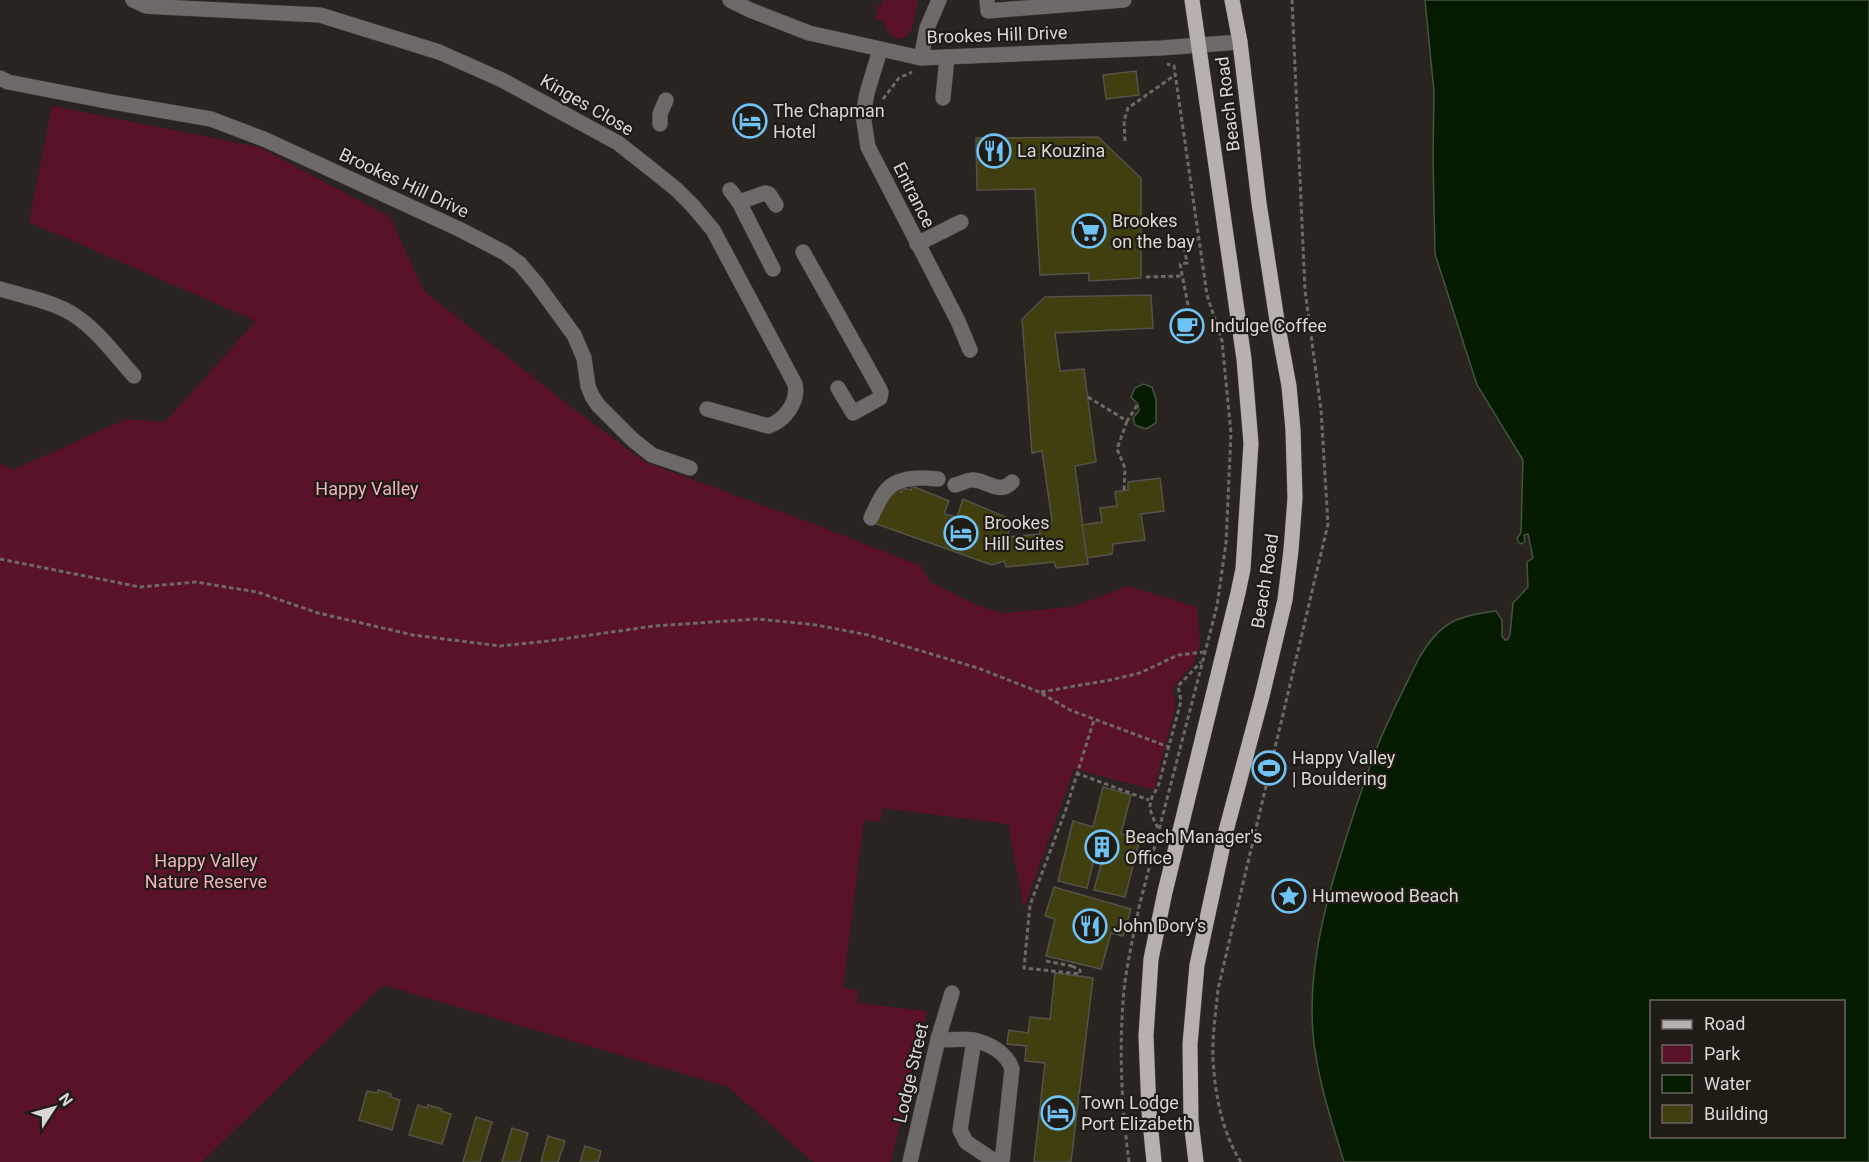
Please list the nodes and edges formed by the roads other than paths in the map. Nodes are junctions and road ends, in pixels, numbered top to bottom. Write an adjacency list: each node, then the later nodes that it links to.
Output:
1 (133, 0): 26 (street, Kinges Close)
2 (730, 0): 10 (street, Brookes Hill Drive)
3 (939, 0): 12 (street)
4 (987, 0): 5 (street)
5 (1124, 0)
6 (1192, 0): 9 (main road, Beach Road)
7 (1232, 0): 8 (main road, Beach Road)
8 (1240, 42): 9 (street, Brookes Hill Drive); 39 (main road, Beach Road)
9 (1198, 45): 11 (street, Brookes Hill Drive); 38 (main road, Beach Road)
10 (880, 50): 12 (street, Brookes Hill Drive); 19 (street, Entrance)
11 (947, 57): 12 (street, Brookes Hill Drive); 14 (street)
12 (921, 58)
13 (0, 78): 27 (street, Brookes Hill Drive)
14 (943, 98)
15 (666, 99): 16 (street)
16 (660, 124)
17 (776, 205): 21 (street)
18 (961, 222): 19 (street)
19 (917, 244): 23 (street, Entrance)
20 (802, 252): 25 (street)
21 (773, 269)
22 (0, 289): 24 (street)
23 (970, 350)
24 (134, 376)
25 (838, 388)
26 (707, 409)
27 (690, 468)
28 (938, 479): 31 (street)
29 (1012, 482): 30 (street)
30 (955, 485)
31 (871, 518)
32 (952, 993): 33 (street, Lodge Street)
33 (938, 1039): 34 (street); 35 (street, Lodge Street)
34 (974, 1040): 36 (street); 37 (street)
35 (910, 1162)
36 (996, 1162)
37 (1002, 1162)
38 (1154, 1162)
39 (1196, 1162)

